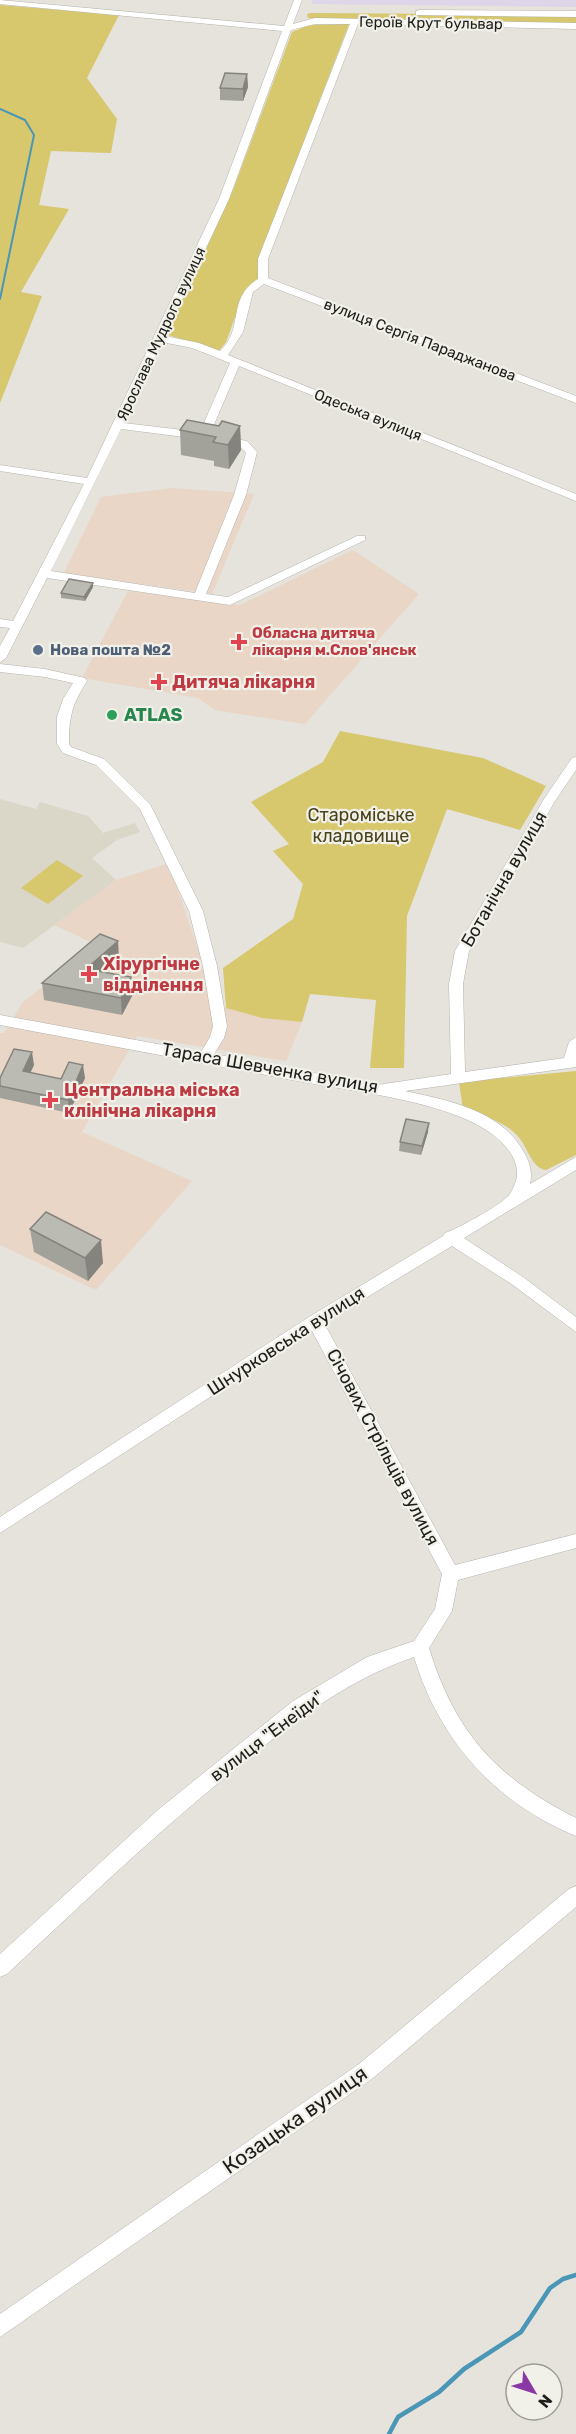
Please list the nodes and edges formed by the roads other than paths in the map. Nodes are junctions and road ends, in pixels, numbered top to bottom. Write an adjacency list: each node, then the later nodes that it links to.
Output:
1 (298, 0): 5 (street, Ярослава Мудрого вулиця)
2 (0, 2): 5 (street)
3 (576, 14): 5 (street, Героїв Крут бульвар)
4 (355, 21): 5 (street, Героїв Крут бульвар); 6 (street, Героїв Крут бульвар); 7 (street)
5 (288, 24): 8 (street, Ярослава Мудрого вулиця)
6 (576, 26)
7 (264, 280): 9 (street); 11 (street, вулиця Сергія Параджанова)
8 (159, 338): 9 (street, Одеська вулиця); 12 (street, Ярослава Мудрого вулиця)
9 (220, 356): 10 (street, Одеська вулиця)
10 (236, 362): 13 (street); 16 (street, Одеська вулиця)
11 (576, 400)
12 (118, 425): 13 (street); 15 (street, Ярослава Мудрого вулиця)
13 (204, 435): 19 (street)
14 (0, 468): 15 (street)
15 (91, 482): 18 (street, Ярослава Мудрого вулиця)
16 (576, 498)
17 (361, 538): 19 (street)
18 (44, 574): 19 (street); 21 (street, Ярослава Мудрого вулиця)
19 (199, 597)
20 (0, 623): 21 (street)
21 (17, 625): 22 (street, Ярослава Мудрого вулиця)
22 (0, 658)
23 (0, 668): 27 (street)
24 (576, 761): 29 (street, Ботанічна вулиця)
25 (0, 1020): 27 (street, Тараса Шевченка вулиця)
26 (576, 1042): 28 (street)
27 (204, 1058): 30 (street, Тараса Шевченка вулиця)
28 (573, 1062): 29 (street, Тараса Шевченка вулиця)
29 (458, 1077): 30 (street, Тараса Шевченка вулиця)
30 (377, 1090): 32 (street)
31 (576, 1163): 32 (street, Шнурковська вулиця)
32 (514, 1198): 33 (street, Шнурковська вулиця)
33 (450, 1237): 34 (street, Шнурковська вулиця); 35 (street)
34 (315, 1321): 36 (street, Шнурковська вулиця); 38 (street, Січових Стрільців вулиця)
35 (576, 1326)
36 (0, 1526)
37 (576, 1541): 38 (street)
38 (451, 1574): 39 (street)
39 (420, 1647): 40 (street); 42 (street, вулиця "Енеїди")
40 (576, 1827)
41 (576, 1895): 43 (street, Козацька вулиця)
42 (0, 1967)
43 (0, 2327)

